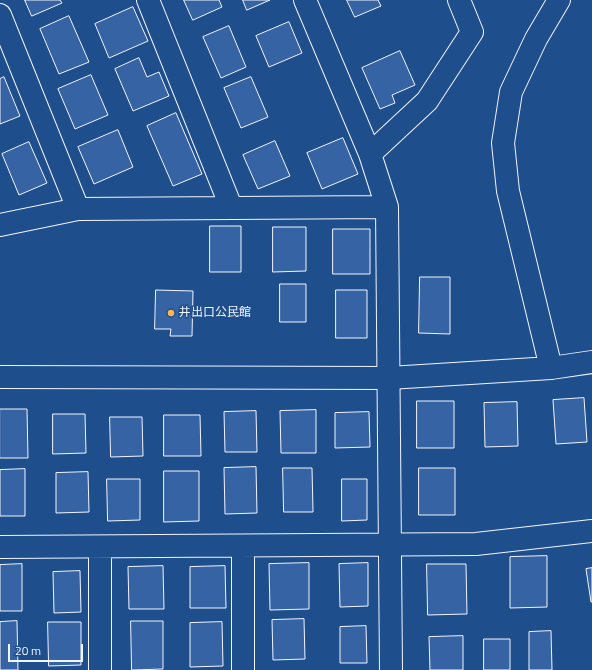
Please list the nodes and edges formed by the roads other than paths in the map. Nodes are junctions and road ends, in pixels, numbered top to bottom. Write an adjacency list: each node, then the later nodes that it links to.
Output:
1 (148, 0): 7 (street)
2 (305, 0): 6 (street)
3 (459, 0): 6 (street)
4 (559, 0): 12 (street)
5 (0, 15): 9 (street)
6 (370, 154): 8 (street)
7 (231, 207): 8 (street); 9 (street)
8 (387, 207): 14 (street)
9 (78, 209): 10 (street)
10 (0, 225)
11 (592, 362): 12 (street)
12 (550, 368): 14 (street)
13 (0, 377): 14 (street)
14 (389, 378): 16 (street)
15 (592, 531): 16 (street)
16 (390, 546): 19 (street); 22 (street)
17 (0, 547): 18 (street)
18 (100, 547): 19 (street); 20 (street)
19 (243, 547): 21 (street)
20 (100, 670)
21 (243, 670)
22 (392, 670)

